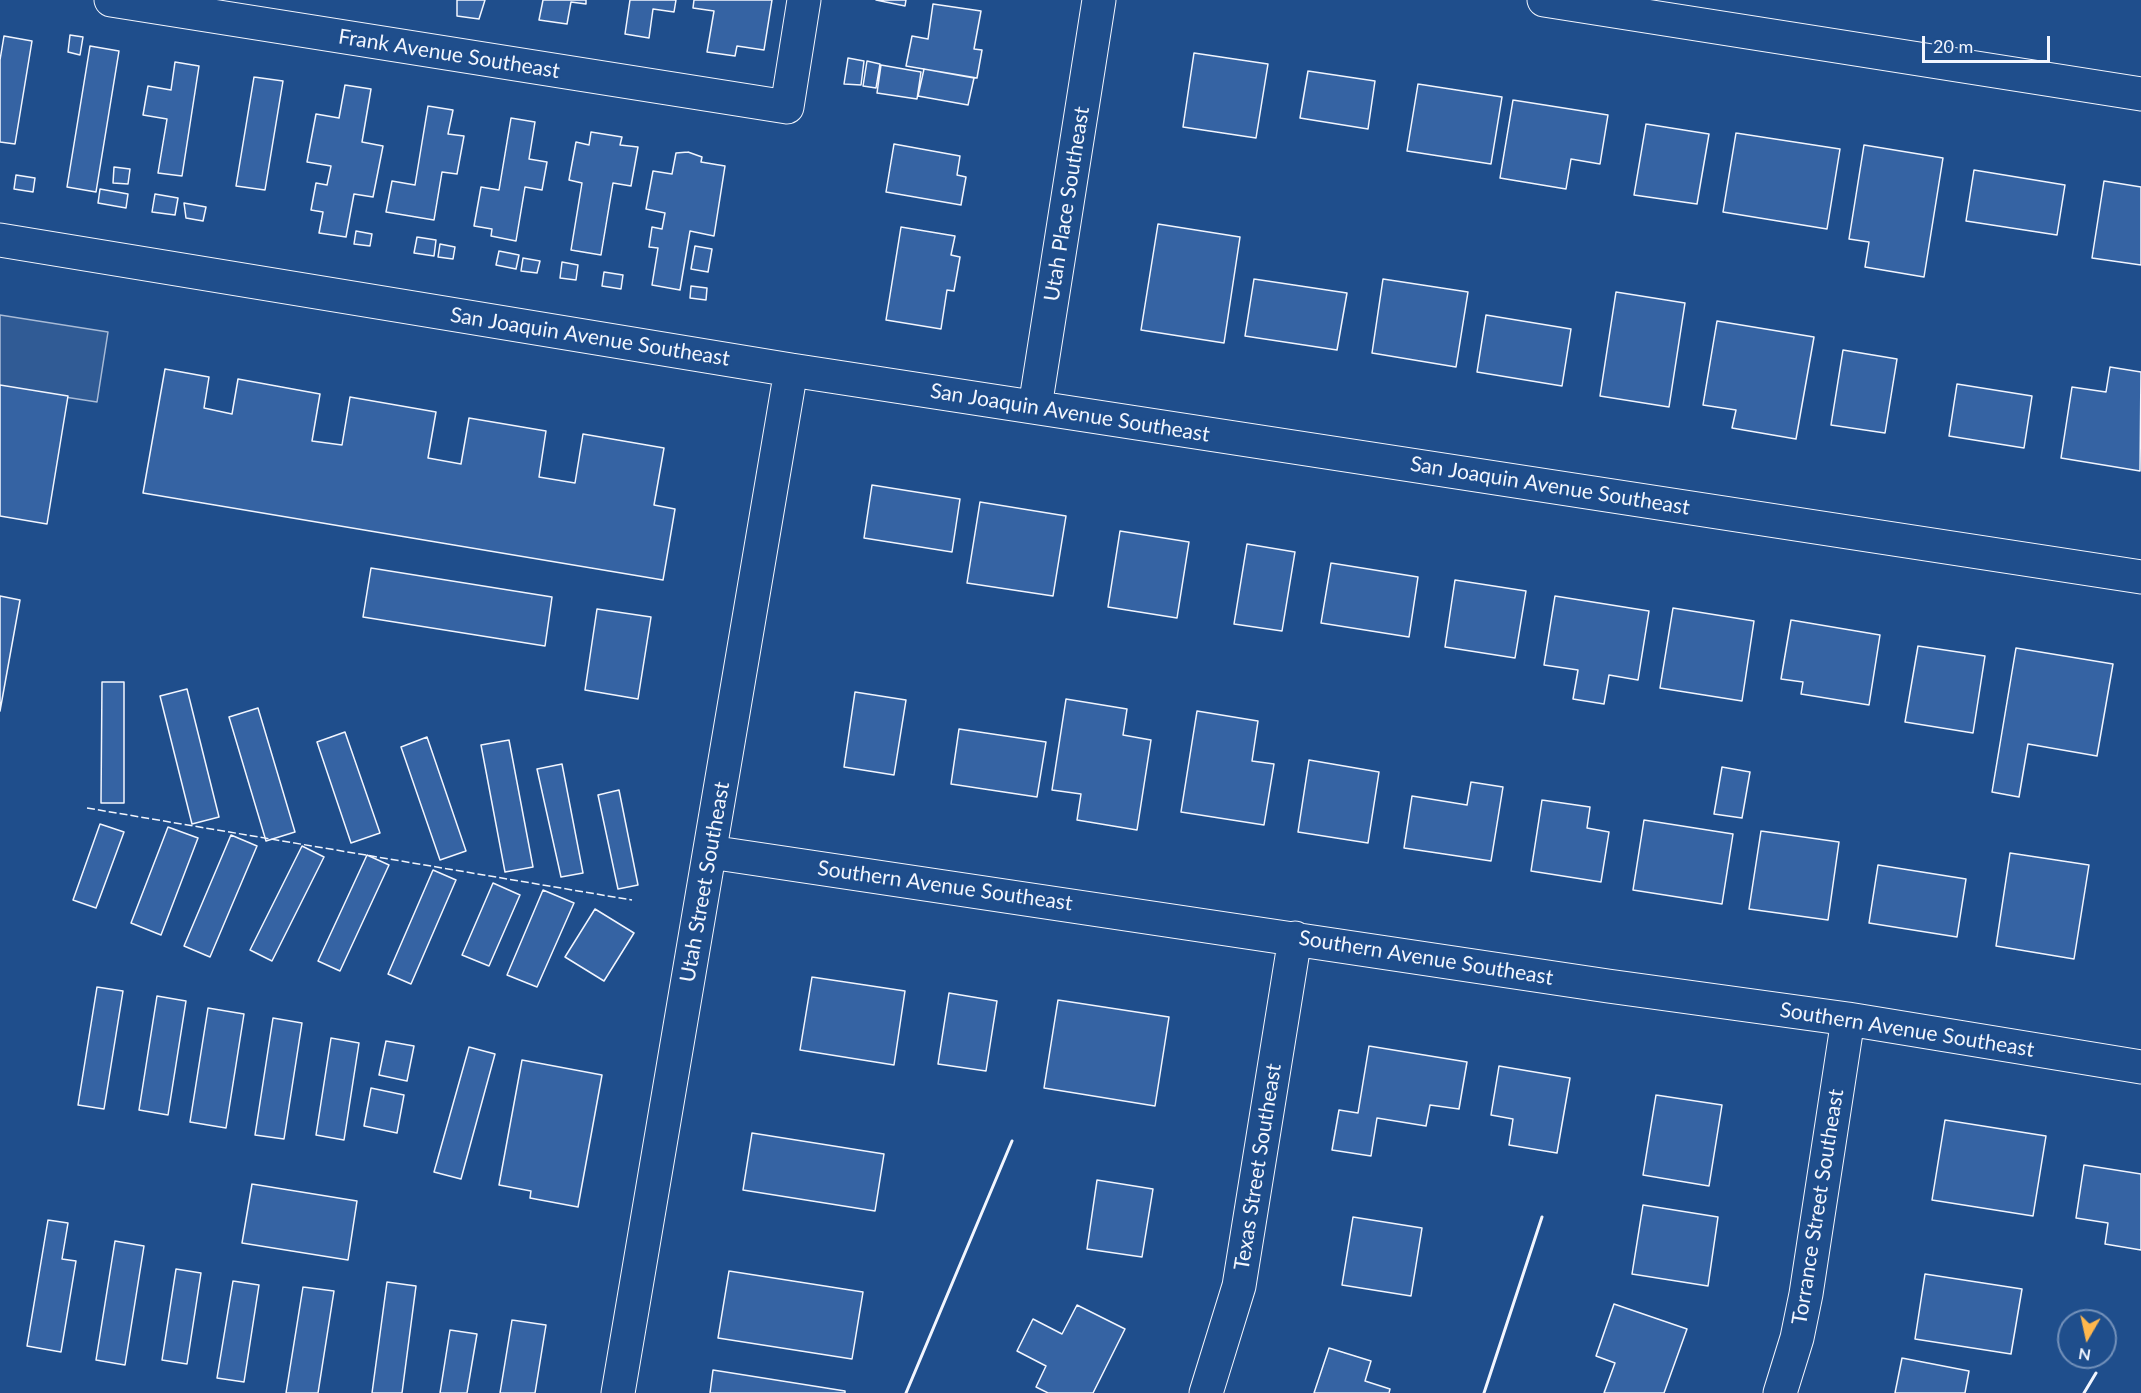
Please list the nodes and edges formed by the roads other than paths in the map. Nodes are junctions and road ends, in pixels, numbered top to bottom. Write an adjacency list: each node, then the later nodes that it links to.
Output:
1 (111, 0): 2 (street, Frank Avenue Southeast)
2 (804, 0)
3 (1100, 0): 8 (street, Utah Place Southeast)
4 (1544, 0): 5 (street)
5 (2141, 94)
6 (0, 240): 7 (street, San Joaquin Avenue Southeast)
7 (791, 370): 8 (street, San Joaquin Avenue Southeast); 10 (street, Utah Street Southeast)
8 (1035, 407): 9 (street, San Joaquin Avenue Southeast)
9 (2141, 577)
10 (710, 852): 11 (street, Southern Avenue Southeast); 14 (street, Utah Street Southeast)
11 (1295, 938): 12 (street, Southern Avenue Southeast); 15 (street, Texas Street Southeast)
12 (1848, 1019): 13 (street, Southern Avenue Southeast); 16 (street, Torrance Street Southeast)
13 (2141, 1067)
14 (618, 1393)
15 (1206, 1393)
16 (1780, 1393)

